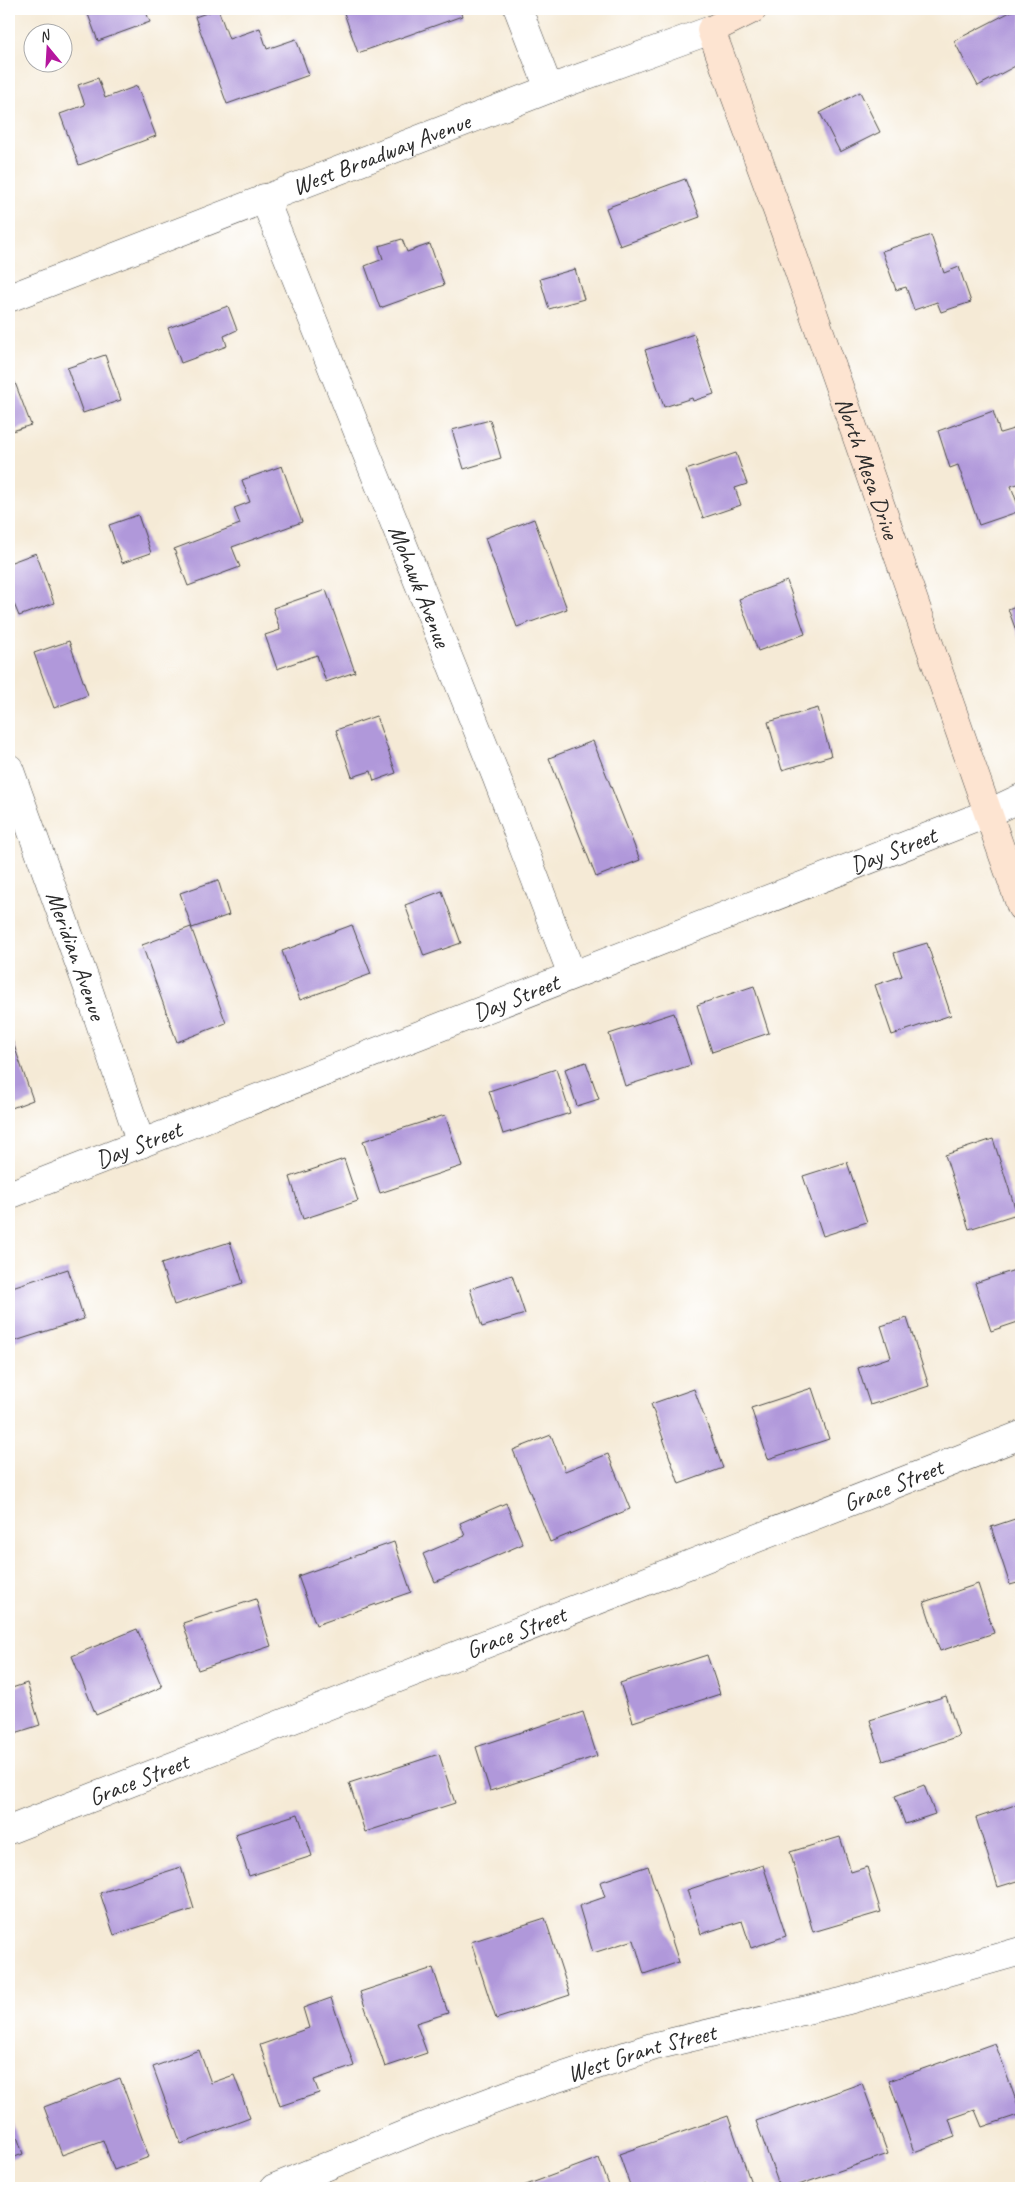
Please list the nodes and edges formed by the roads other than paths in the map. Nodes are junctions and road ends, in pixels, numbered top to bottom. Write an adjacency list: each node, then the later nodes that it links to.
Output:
1 (518, 9): 4 (street)
2 (753, 9): 3 (main road, West Broadway Avenue)
3 (711, 30): 4 (street, West Broadway Avenue); 9 (main road, North Mesa Drive)
4 (549, 89): 5 (street, West Broadway Avenue)
5 (264, 198): 6 (street, West Broadway Avenue); 11 (street, Mohawk Avenue)
6 (9, 298)
7 (9, 768): 12 (street, Meridian Avenue)
8 (1021, 798): 9 (street, Day Street)
9 (989, 813): 10 (main road, North Mesa Drive); 11 (street, Day Street)
10 (1021, 906)
11 (572, 975): 12 (street, Day Street)
12 (141, 1144): 13 (street, Day Street)
13 (9, 1195)
14 (1021, 1434): 15 (street, Grace Street)
15 (9, 1830)
16 (1021, 1950): 17 (street, West Grant Street)
17 (274, 2188)

